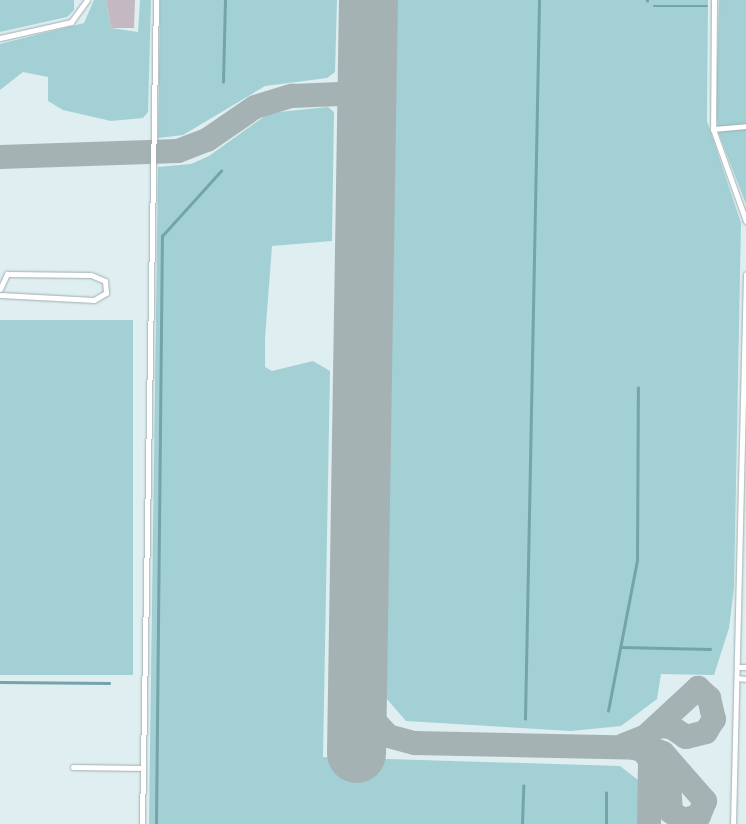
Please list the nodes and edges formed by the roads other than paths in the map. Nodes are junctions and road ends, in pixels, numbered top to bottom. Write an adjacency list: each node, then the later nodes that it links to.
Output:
1 (86, 0): 4 (lane)
2 (156, 0): 16 (lane)
3 (714, 0): 6 (lane)
4 (0, 38)
5 (746, 126): 6 (lane)
6 (713, 129): 7 (lane)
7 (746, 221)
8 (746, 274): 12 (lane)
9 (0, 290): 10 (lane)
10 (0, 295)
11 (746, 666): 12 (lane)
12 (737, 667): 13 (lane)
13 (737, 678): 14 (lane); 18 (lane)
14 (746, 678)
15 (73, 767): 16 (lane)
16 (142, 768): 17 (lane)
17 (142, 824)
18 (734, 824)

